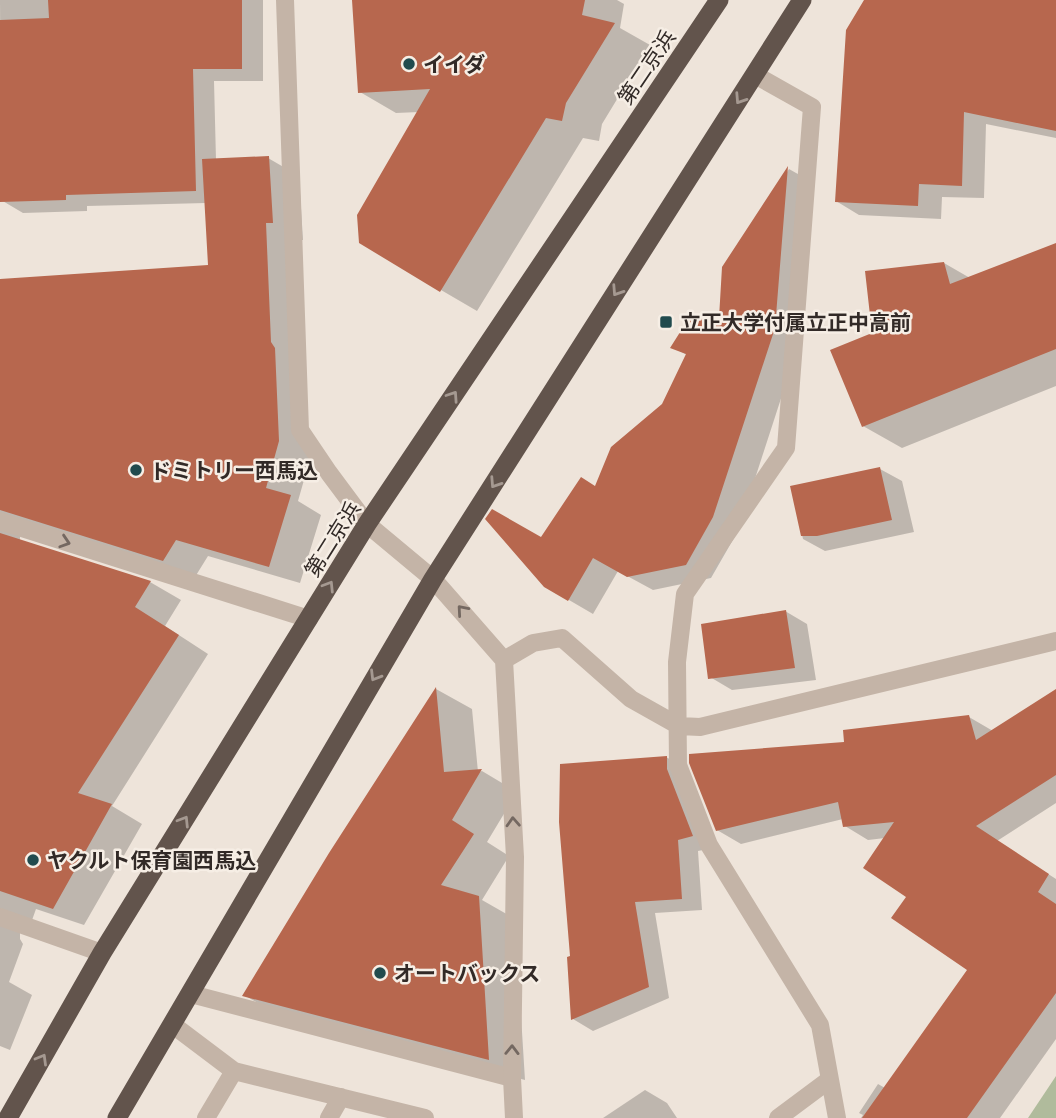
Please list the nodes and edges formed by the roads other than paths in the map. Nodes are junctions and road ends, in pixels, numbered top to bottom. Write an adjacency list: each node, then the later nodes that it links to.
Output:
1 (285, 0): 6 (street)
2 (719, 0): 6 (highway, 第二京浜, one-way to 2)
3 (802, 0): 4 (highway)
4 (755, 75): 7 (highway, one-way to 7); 11 (street)
5 (0, 521): 8 (street, one-way to 8)
6 (367, 524): 7 (street); 8 (highway, 第二京浜, one-way to 6)
7 (433, 579): 10 (street, one-way to 7); 14 (highway, one-way to 14)
8 (309, 619): 13 (highway, 第二京浜, one-way to 8)
9 (1056, 641): 11 (street)
10 (504, 660): 11 (street); 17 (street, one-way to 10)
11 (679, 726): 18 (street)
12 (0, 917): 13 (street)
13 (102, 953): 20 (highway, 第二京浜, one-way to 13)
14 (191, 994): 15 (highway); 17 (street)
15 (173, 1025): 16 (street); 21 (highway)
16 (234, 1071): 19 (street); 22 (street)
17 (512, 1078): 25 (street)
18 (829, 1080): 26 (street); 27 (street)
19 (341, 1097): 23 (street); 24 (street)
20 (8, 1118)
21 (117, 1118)
22 (206, 1118)
23 (329, 1118)
24 (425, 1118)
25 (514, 1118)
26 (778, 1118)
27 (837, 1118)

